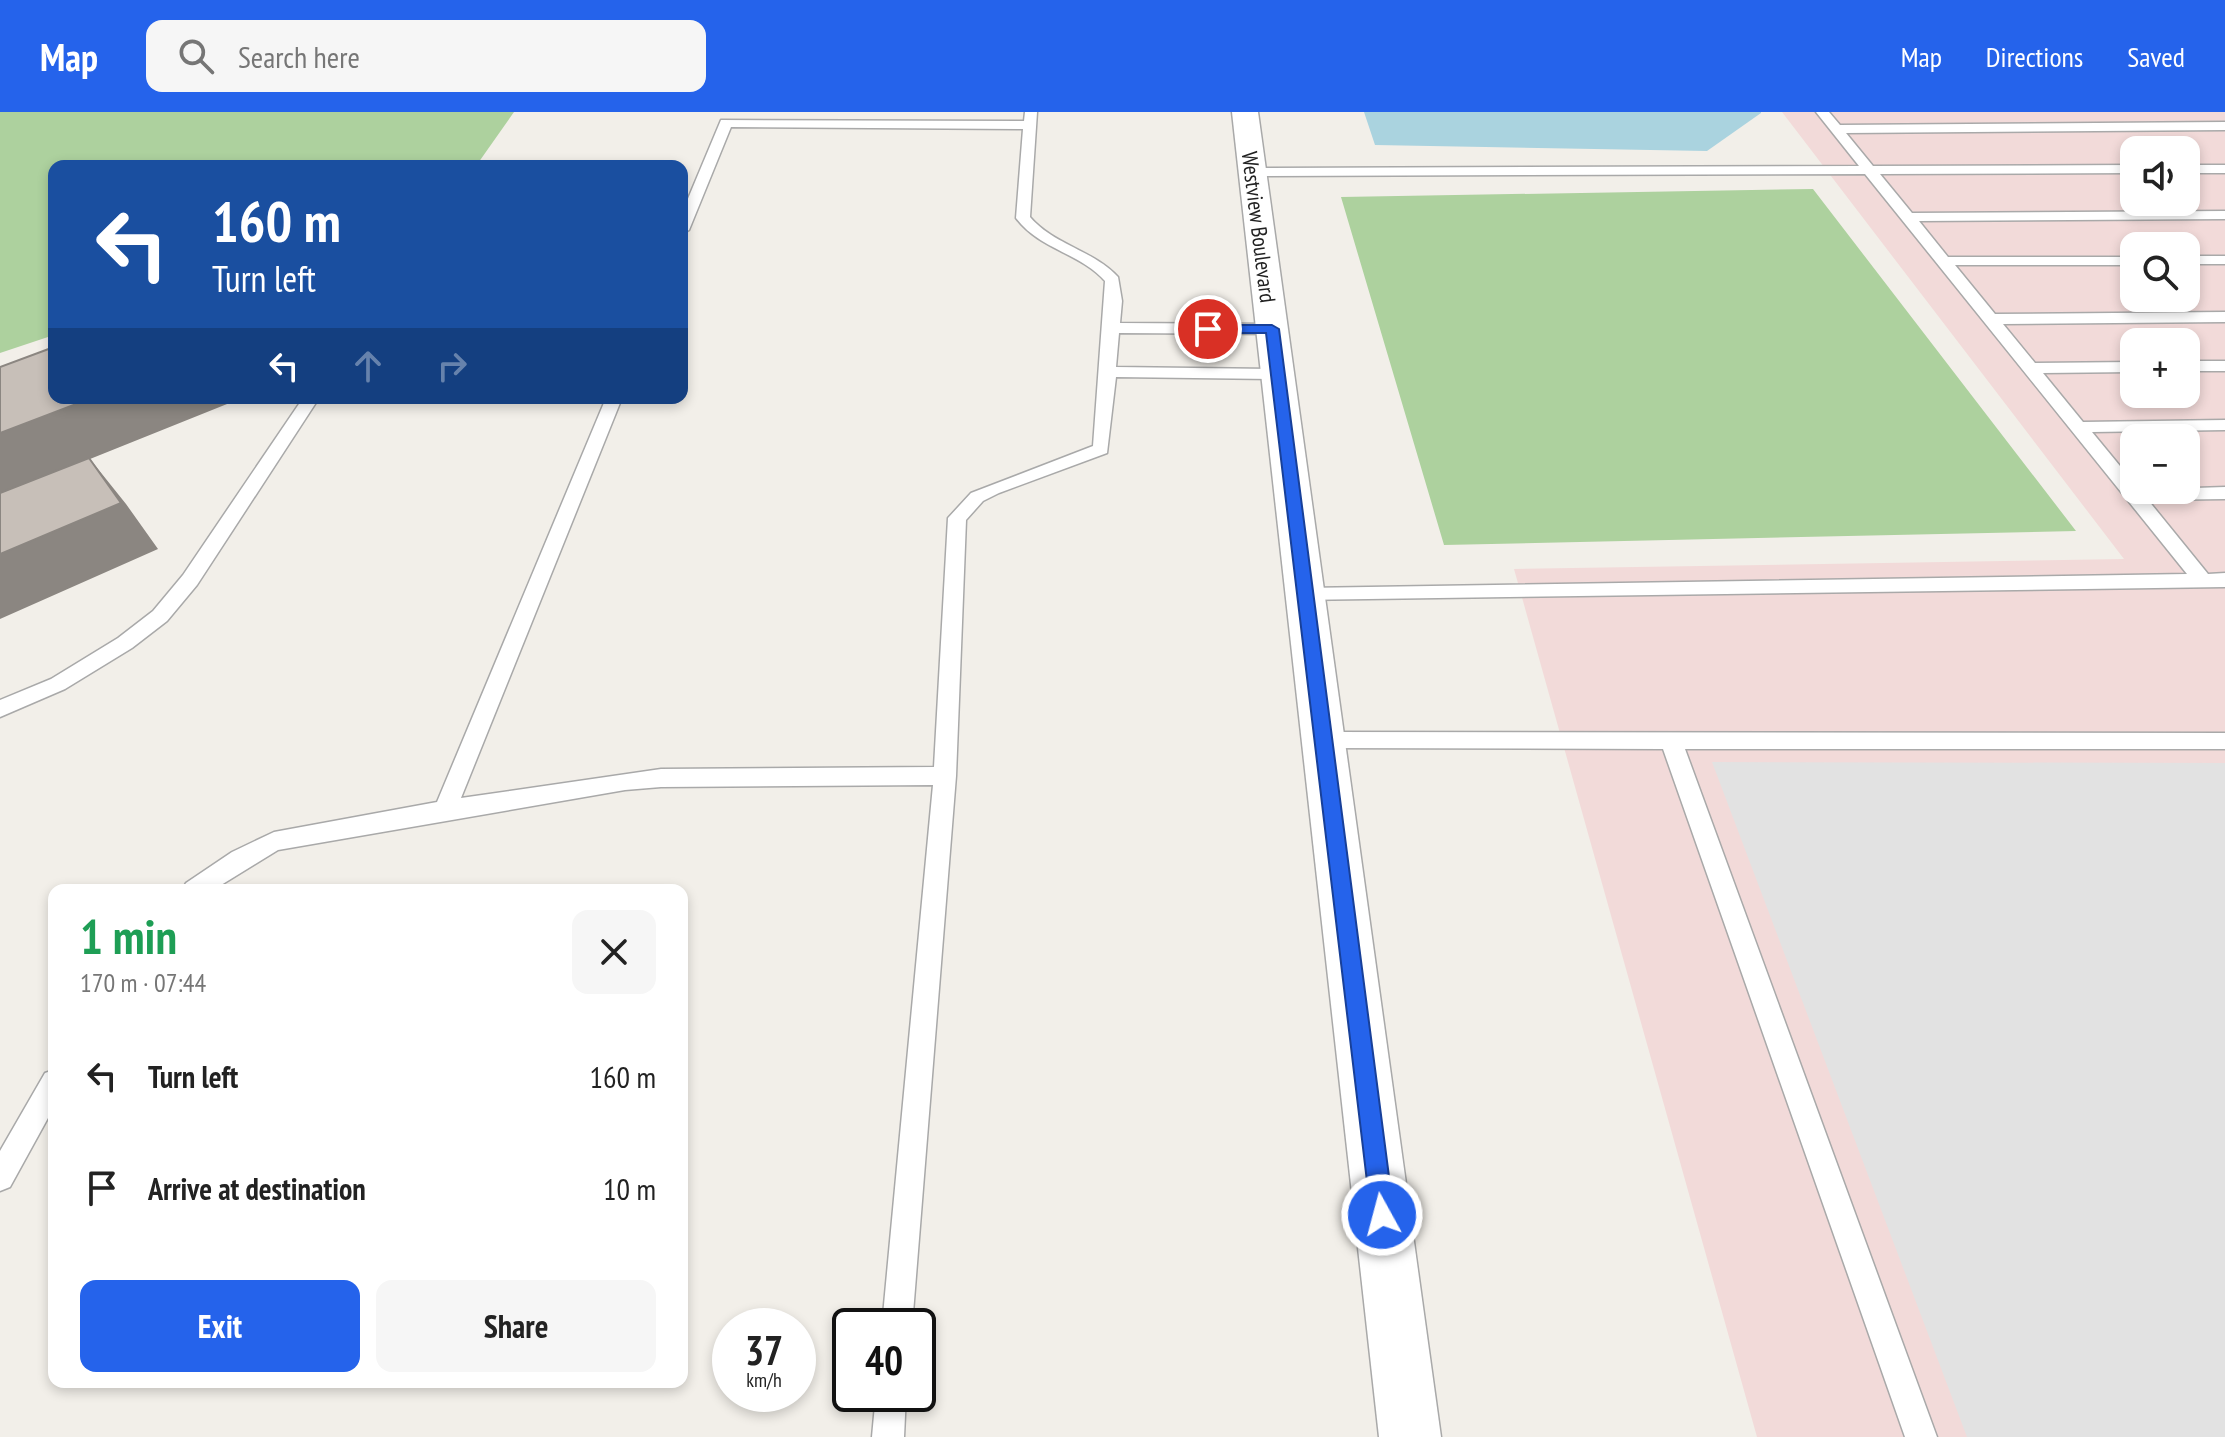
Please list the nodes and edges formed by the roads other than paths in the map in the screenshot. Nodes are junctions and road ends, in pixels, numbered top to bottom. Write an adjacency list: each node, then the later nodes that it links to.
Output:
1 (1245, 112): 10 (street, Westview Boulevard)
2 (1822, 112): 5 (lane)
3 (1031, 119): 11 (lane); 20 (lane)
4 (2225, 126): 5 (lane)
5 (1837, 129): 9 (lane)
6 (2120, 169): 9 (lane)
7 (2200, 169): 8 (lane)
8 (2225, 169)
9 (1870, 171): 10 (lane); 13 (lane)
10 (1252, 172): 21 (street, Westview Boulevard)
11 (688, 215)
12 (2225, 215): 13 (lane)
13 (1907, 217): 16 (lane)
14 (2200, 260): 15 (lane)
15 (2225, 260)
16 (1944, 261): 17 (lane); 19 (lane)
17 (2120, 261)
18 (2225, 317): 19 (lane)
19 (1991, 319): 25 (lane)
20 (1112, 328): 21 (lane); 26 (lane)
21 (1272, 329): 27 (street, Westview Boulevard)
22 (2200, 366): 23 (lane)
23 (2225, 366)
24 (2120, 367): 25 (lane)
25 (2030, 368): 31 (lane)
26 (1109, 372): 27 (lane); 43 (lane)
27 (1277, 374): 38 (street, Westview Boulevard)
28 (307, 404): 39 (lane)
29 (612, 404): 44 (lane)
30 (2225, 425): 31 (lane)
31 (2081, 427): 32 (lane)
32 (2120, 478)
33 (2200, 493): 34 (lane)
34 (2225, 493)
35 (2140, 504): 36 (lane)
36 (2203, 580): 37 (lane); 38 (lane)
37 (2225, 580)
38 (1305, 595): 40 (street, Westview Boulevard)
39 (0, 709)
40 (1323, 740): 41 (lane); 51 (street, Westview Boulevard)
41 (1671, 740): 42 (lane); 52 (lane)
42 (2225, 741)
43 (945, 776): 44 (lane); 48 (lane)
44 (445, 810): 45 (lane)
45 (203, 884)
46 (48, 1093): 47 (lane)
47 (0, 1177)
48 (899, 1308)
49 (890, 1412): 50 (lane)
50 (888, 1437)
51 (1410, 1437)
52 (1921, 1437)

